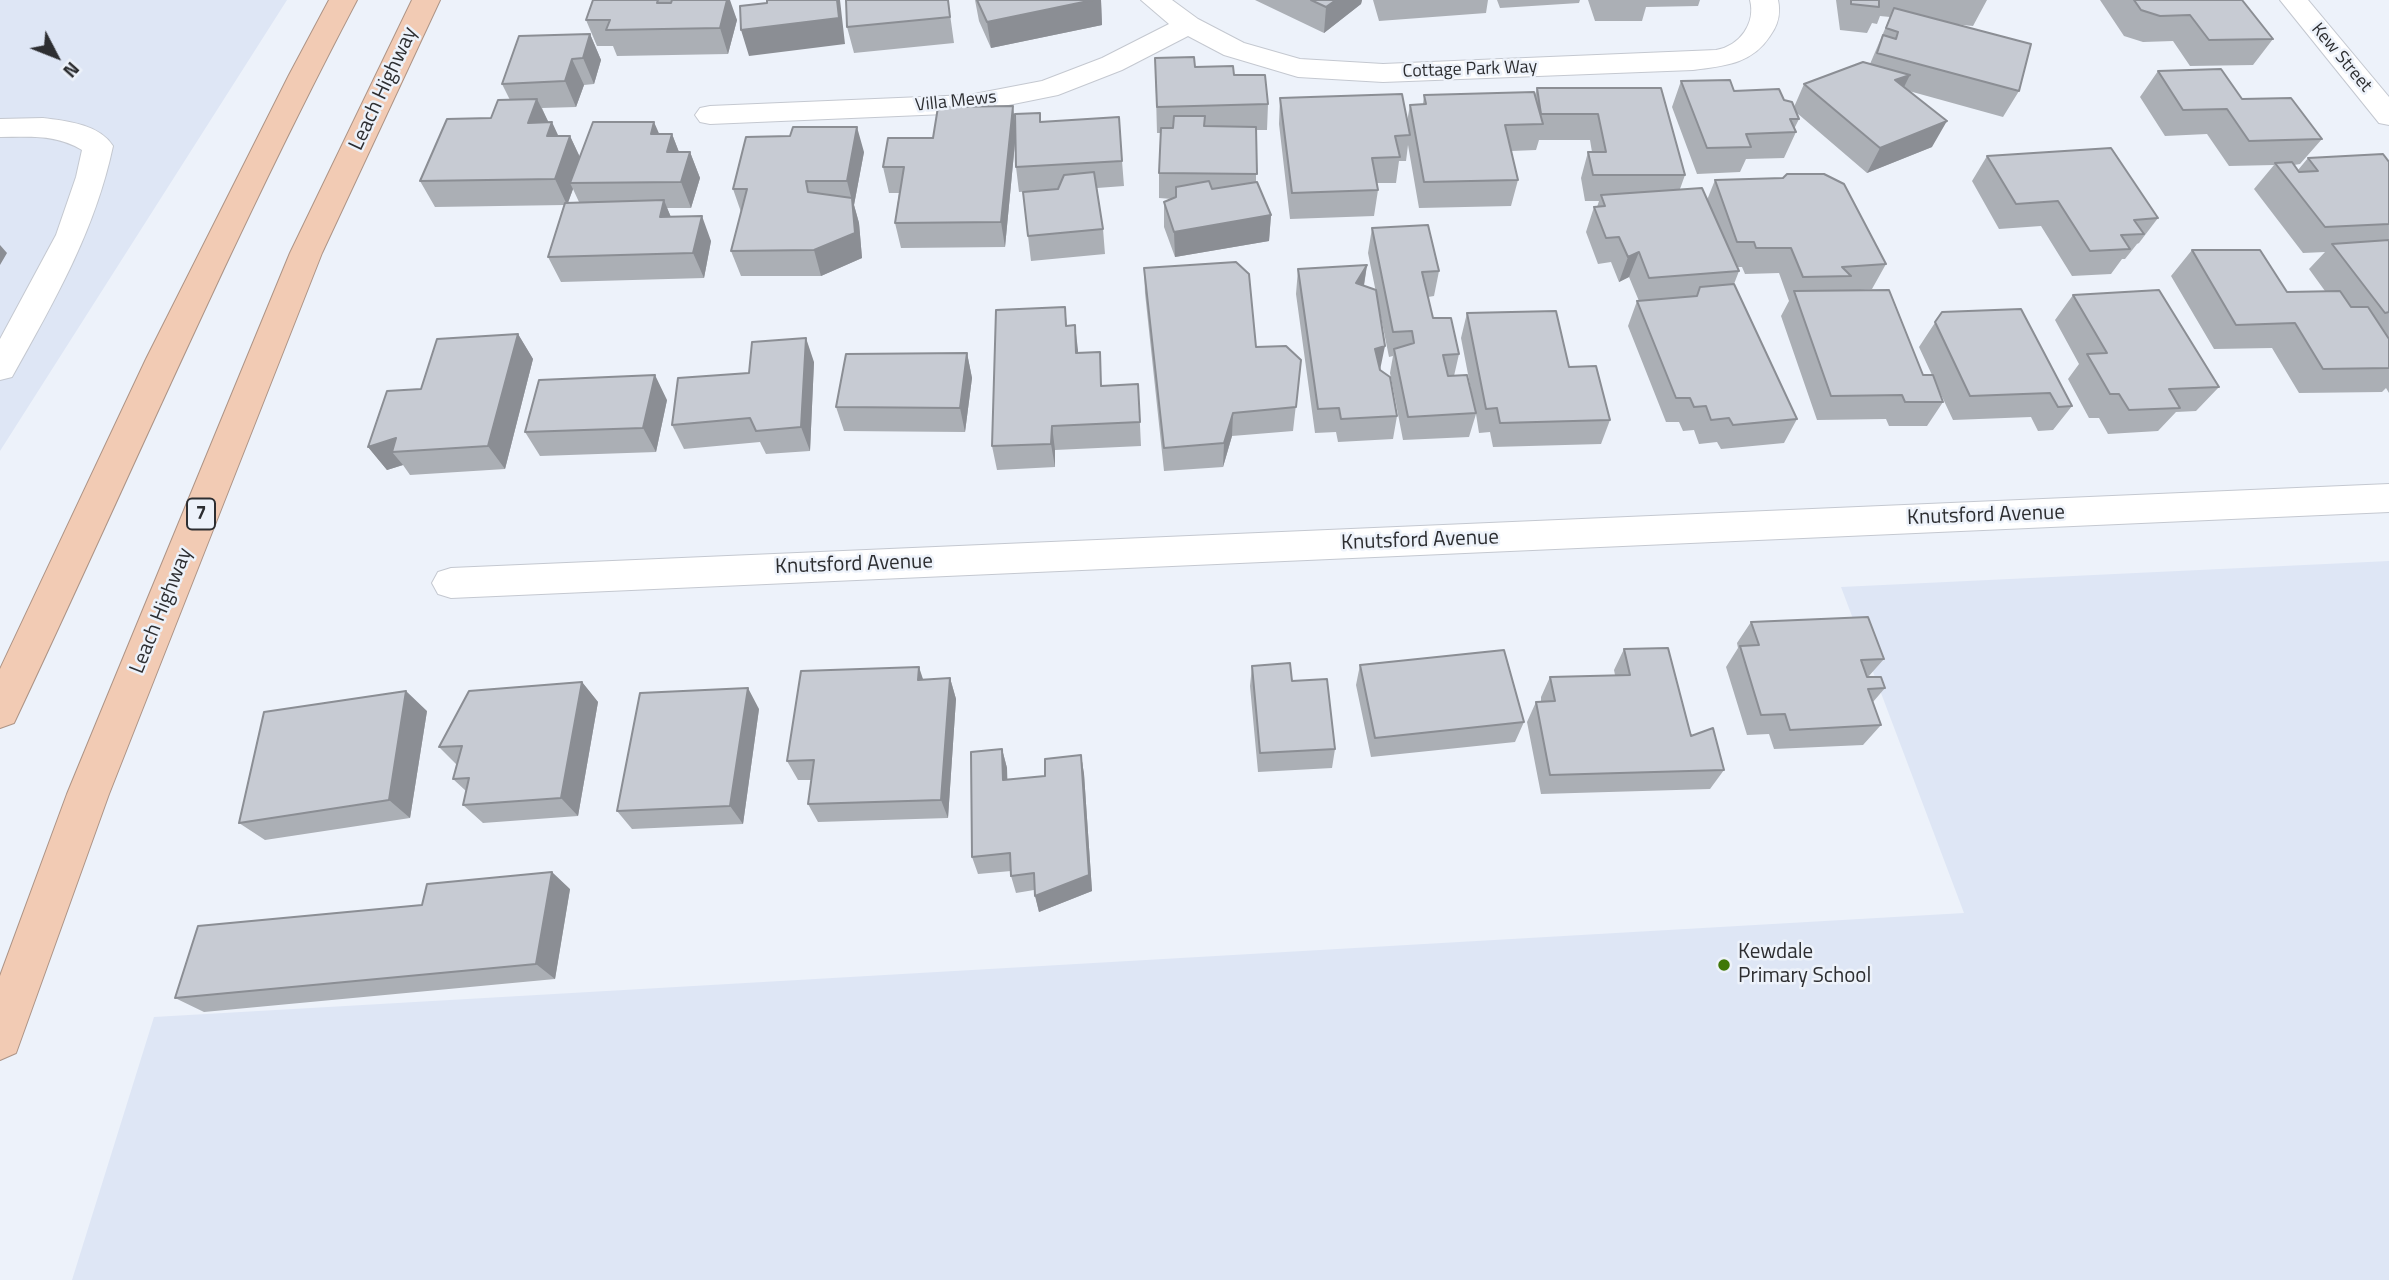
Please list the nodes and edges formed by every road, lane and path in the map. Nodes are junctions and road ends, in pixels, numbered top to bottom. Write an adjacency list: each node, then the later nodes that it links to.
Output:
1 (343, 0): 13 (highway)
2 (426, 0): 14 (highway, Leach Highway / 7)
3 (1155, 0): 6 (street, Cottage Park Way)
4 (1764, 0): 6 (street, Cottage Park Way)
5 (2294, 0): 8 (street, Kew Street)
6 (1188, 25): 7 (street, Villa Mews)
7 (710, 115)
8 (2389, 116)
9 (0, 128): 10 (street)
10 (0, 368)
11 (2389, 498): 12 (street, Knutsford Avenue)
12 (451, 583)
13 (4, 699)
14 (0, 1037)

